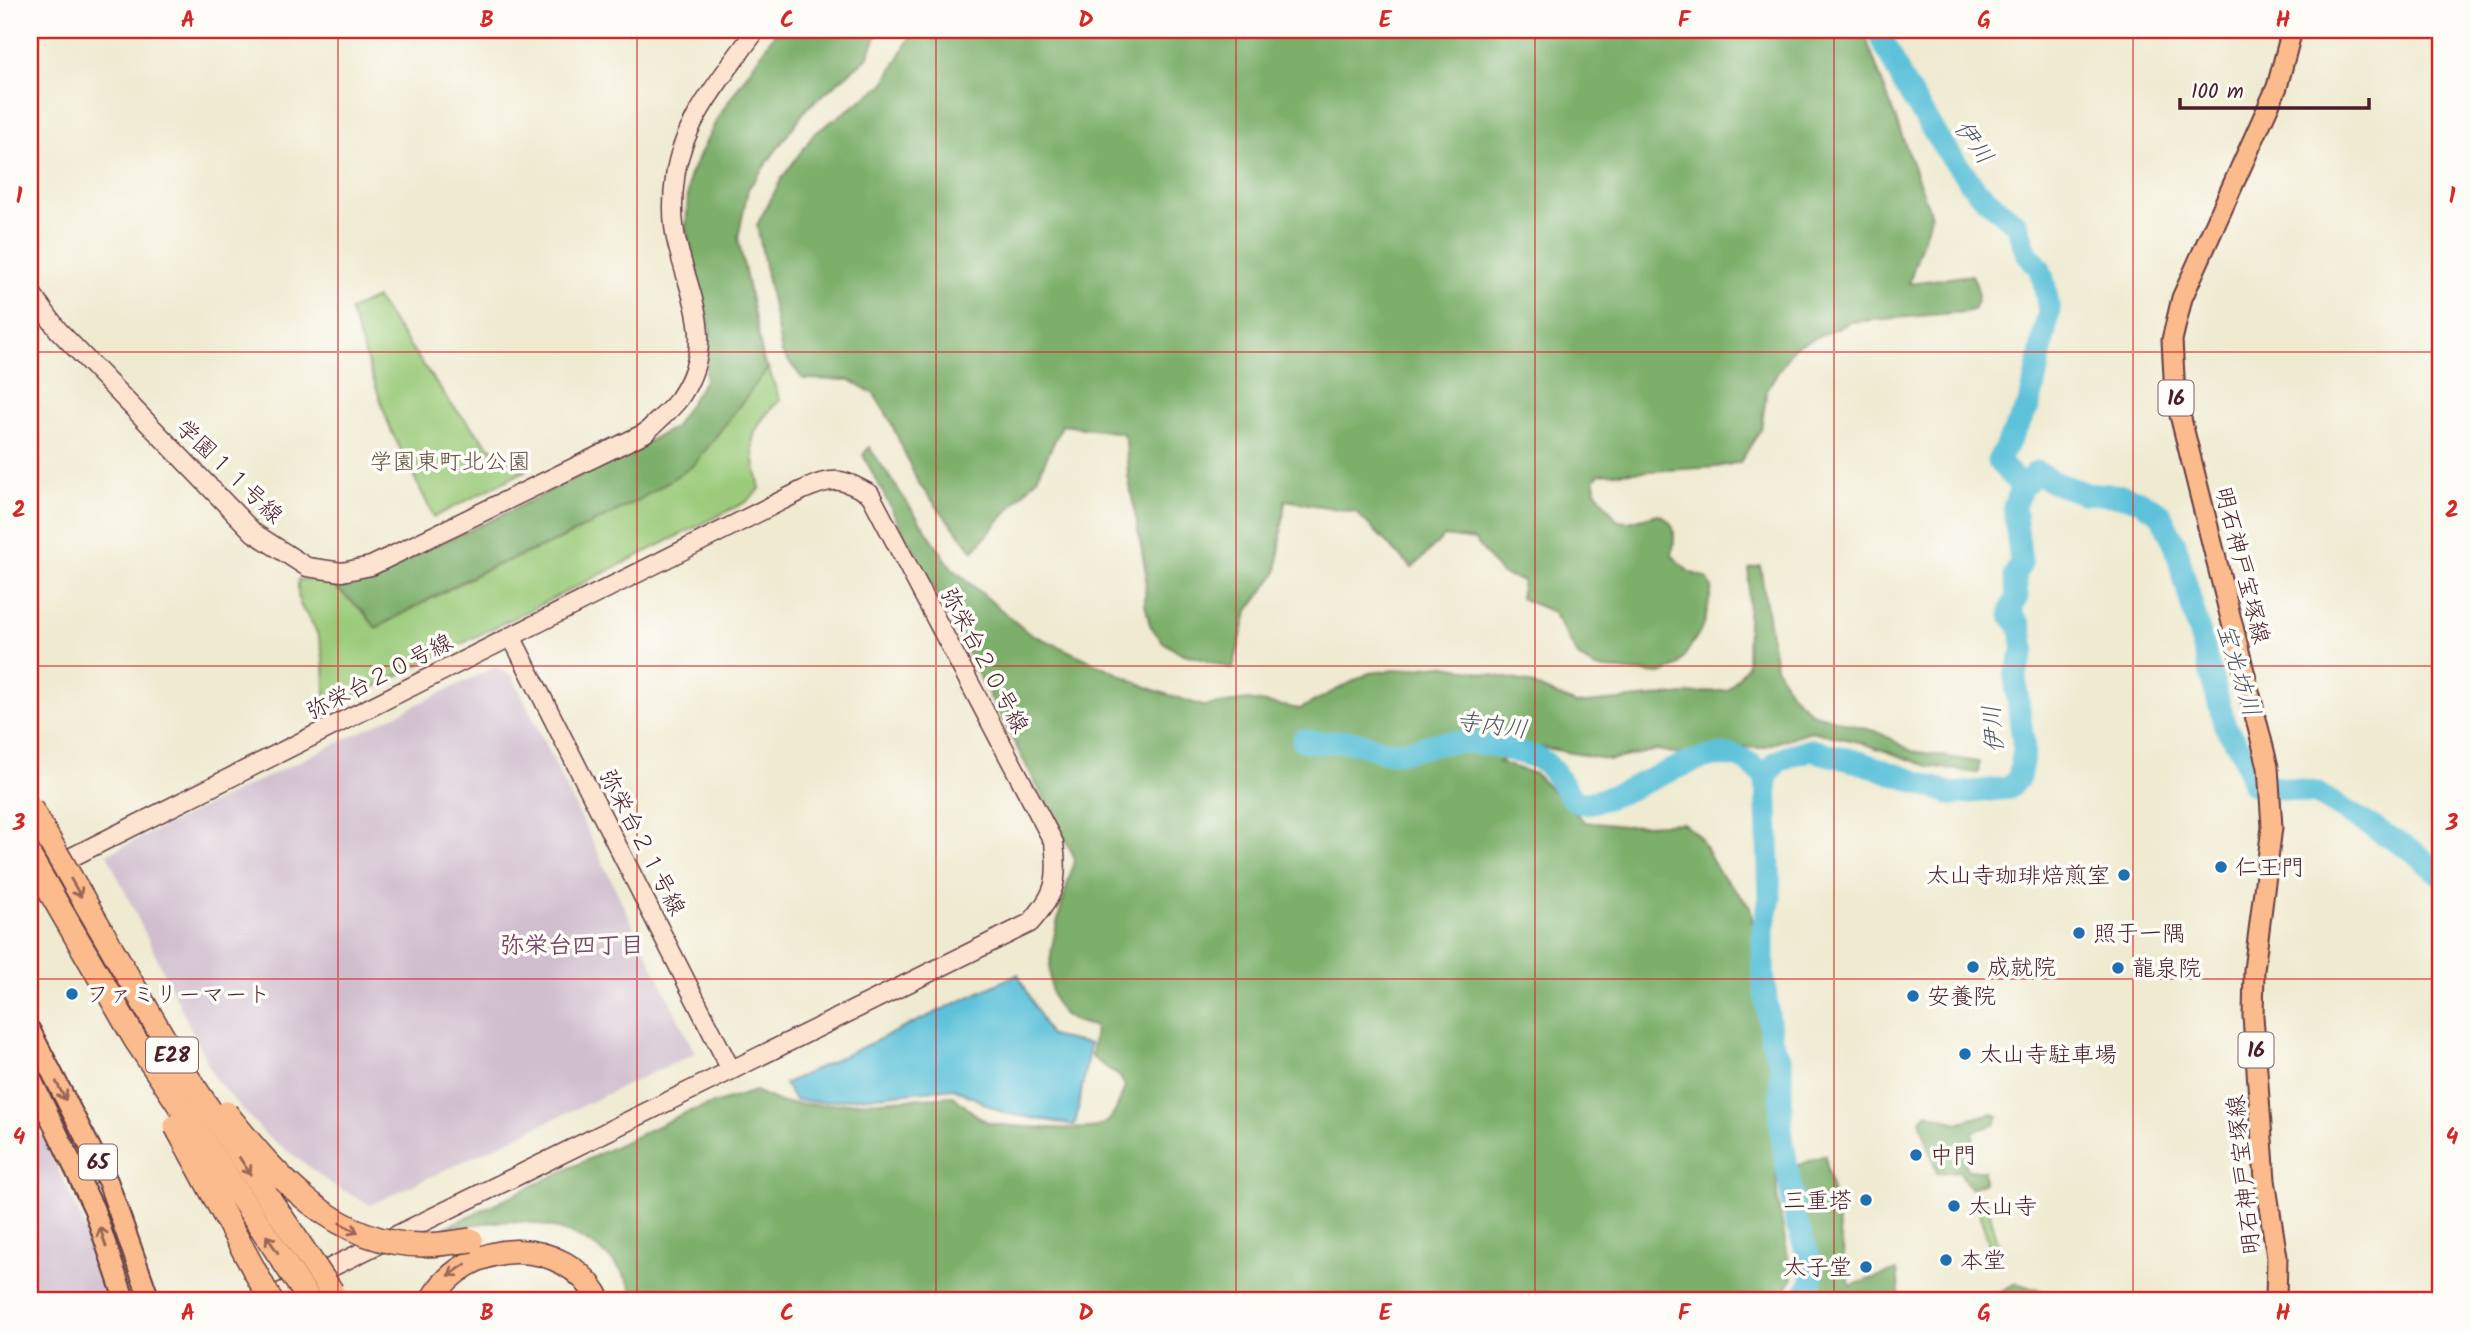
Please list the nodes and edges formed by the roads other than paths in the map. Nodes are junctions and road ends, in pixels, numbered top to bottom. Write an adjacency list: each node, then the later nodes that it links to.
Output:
1 (756, 30): 3 (street, 学園１１号線)
2 (2292, 30): 22 (main road, 明石神戸宝塚線 / 16)
3 (30, 292)
4 (511, 636): 7 (street, 弥栄台２０号線); 11 (street, 弥栄台２１号線); 11 (street, 弥栄台２０号線)
5 (30, 807): 10 (highway, E28, one-way to 10, bridge)
6 (30, 857): 9 (highway, E28, bridge)
7 (30, 878)
8 (30, 1030): 15 (main road, 65, one-way to 15)
9 (135, 1039): 17 (highway, bridge); 18 (highway, E28, one-way to 9, bridge)
10 (178, 1063): 13 (highway, E28, one-way to 13, bridge); 21 (highway, one-way to 21, bridge)
11 (731, 1070): 16 (street, 弥栄台２０号線)
12 (30, 1076): 14 (main road, 65, one-way to 12)
13 (335, 1297)
14 (125, 1301)
15 (150, 1301)
16 (263, 1301)
17 (271, 1301)
18 (310, 1301)
19 (431, 1301): 20 (highway, one-way to 19)
20 (600, 1301)
21 (614, 1301)
22 (2276, 1301)

